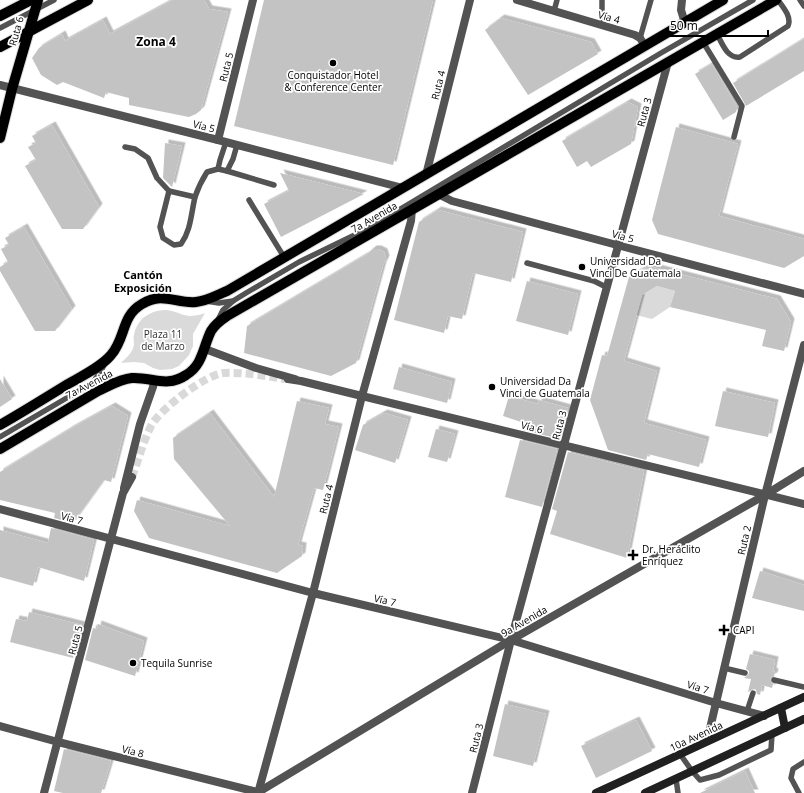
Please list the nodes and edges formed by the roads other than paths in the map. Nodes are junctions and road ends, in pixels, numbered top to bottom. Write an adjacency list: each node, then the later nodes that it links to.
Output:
1 (31, 0): 19 (main road)
2 (38, 0): 17 (main road, Ruta 6)
3 (54, 0): 17 (lane)
4 (88, 0): 23 (main road)
5 (254, 0): 33 (street, Ruta 5)
6 (470, 0): 38 (street, Ruta 4)
7 (517, 0): 18 (street, Vía 4)
8 (557, 0): 18 (lane)
9 (602, 0): 21 (lane)
10 (651, 0): 25 (lane)
11 (682, 0): 20 (street)
12 (724, 0): 20 (main road, 7a Avenida)
13 (753, 0): 52 (lane)
14 (777, 0): 24 (main road, 7a Avenida); 24 (lane)
15 (800, 0): 16 (lane)
16 (804, 6)
17 (35, 10): 22 (lane); 23 (main road, Ruta 6)
18 (554, 11): 21 (street, Vía 4)
19 (0, 16)
20 (685, 23): 25 (main road, 7a Avenida)
21 (602, 25): 25 (street, Vía 4)
22 (0, 28)
23 (28, 32): 27 (main road); 30 (main road, Ruta 6)
24 (717, 34): 26 (main road, 7a Avenida)
25 (643, 42): 38 (main road, 7a Avenida)
26 (703, 42): 28 (main road, 7a Avenida); 31 (lane)
27 (0, 47)
28 (668, 62): 42 (main road, 7a Avenida); 46 (street, Ruta 3)
29 (0, 85): 30 (street, Vía 5)
30 (12, 89): 32 (main road, Ruta 6); 33 (street, Vía 5)
31 (734, 136)
32 (0, 138)
33 (222, 141): 34 (street, Vía 5); 36 (lane)
34 (237, 145): 37 (lane); 40 (street, Vía 5)
35 (125, 147): 41 (lane)
36 (218, 169): 37 (lane); 43 (lane)
37 (227, 171): 39 (lane)
38 (426, 174): 40 (main road, 7a Avenida)
39 (274, 185)
40 (403, 188): 47 (main road, 7a Avenida)
41 (169, 191): 43 (lane); 43 (lane)
42 (438, 194): 45 (main road, 7a Avenida); 46 (street, Vía 5)
43 (195, 197)
44 (249, 200): 47 (lane)
45 (412, 209): 53 (main road, 7a Avenida); 62 (street, Ruta 4)
46 (618, 245): 49 (street, Ruta 3); 50 (street, Vía 5)
47 (284, 258): 51 (main road, 7a Avenida)
48 (527, 263): 49 (lane)
49 (606, 287): 65 (street, Ruta 3)
50 (804, 294)
51 (202, 300): 52 (lane); 56 (main road, 7a Avenida)
52 (234, 301): 53 (lane)
53 (217, 323): 55 (main road, 7a Avenida)
54 (804, 345): 70 (street, Ruta 2)
55 (205, 348): 58 (main road, 7a Avenida); 59 (street, Vía 6)
56 (106, 360): 60 (lane); 63 (main road, 7a Avenida)
57 (288, 379): 59 (street, Vía 6)
58 (154, 381): 61 (main road, 7a Avenida); 69 (street, Ruta 5)
59 (301, 381): 62 (street, Vía 6)
60 (94, 382): 61 (lane); 64 (lane)
61 (118, 382): 66 (main road, 7a Avenida)
62 (362, 396): 65 (street, Vía 6); 74 (street, Ruta 4)
63 (0, 425)
64 (0, 437)
65 (564, 445): 70 (street, Vía 6); 75 (street, Ruta 3)
66 (0, 449)
67 (804, 471): 70 (street, 9a Avenida)
68 (132, 477): 69 (street, Ruta 5)
69 (123, 493): 73 (street, Ruta 5)
70 (765, 495): 71 (street, Vía 6); 75 (street, 9a Avenida); 76 (street, Ruta 2)
71 (804, 504)
72 (0, 509): 73 (street, Vía 7)
73 (112, 539): 74 (street, Vía 7); 91 (street, Ruta 5)
74 (313, 592): 75 (street, Vía 7); 97 (street, Ruta 4)
75 (512, 640): 82 (street, Vía 7); 97 (street, 9a Avenida); 98 (street, Ruta 3)
76 (724, 668): 77 (lane); 82 (street, Ruta 2)
77 (745, 673)
78 (774, 680): 79 (lane)
79 (804, 687)
80 (753, 693): 84 (lane)
81 (804, 697): 83 (main road, 10a Avenida)
82 (716, 703): 84 (street, Vía 7); 90 (street, Ruta 2)
83 (781, 708): 85 (main road, 10a Avenida); 88 (main road)
84 (747, 711): 85 (street, Vía 7)
85 (764, 716): 90 (main road, 10a Avenida)
86 (804, 719): 88 (main road)
87 (0, 726): 91 (street, Vía 8)
88 (785, 728): 89 (main road)
89 (772, 734): 94 (main road); 94 (lane)
90 (708, 741): 92 (main road, 10a Avenida)
91 (58, 742): 96 (street, Ruta 5); 97 (street, Vía 8)
92 (680, 754): 94 (lane); 99 (main road, 10a Avenida)
93 (804, 762): 102 (lane)
94 (692, 771): 95 (main road)
95 (676, 779): 100 (main road); 101 (lane)
96 (44, 793)
97 (258, 793)
98 (472, 793)
99 (596, 793)
100 (645, 793)
101 (677, 793)
102 (799, 793)

